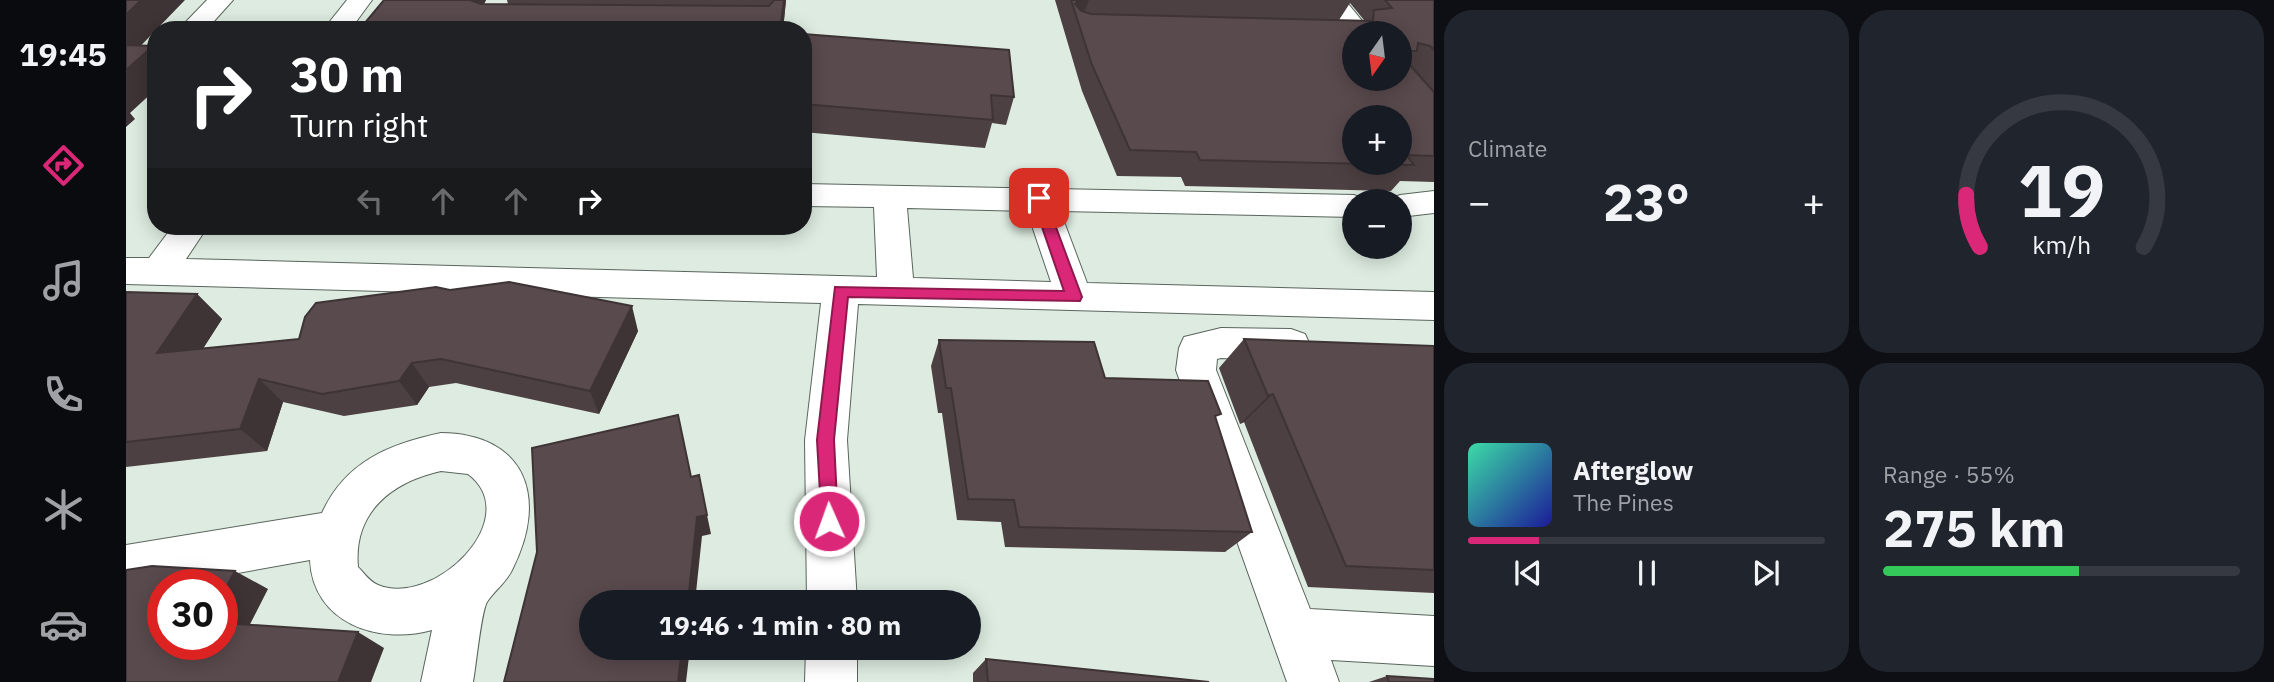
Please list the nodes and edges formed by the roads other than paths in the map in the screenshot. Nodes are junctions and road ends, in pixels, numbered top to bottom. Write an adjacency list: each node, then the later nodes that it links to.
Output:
1 (221, 0): 4 (street)
2 (360, 0): 5 (street)
3 (1332, 0): 6 (street)
4 (200, 21)
5 (343, 21)
6 (1349, 21)
7 (1327, 36): 8 (street)
8 (1342, 36)
9 (812, 195): 10 (street)
10 (890, 197): 11 (street); 18 (street)
11 (1039, 198): 14 (street); 19 (street)
12 (1434, 202): 13 (street)
13 (1412, 205)
14 (1342, 206)
15 (181, 235): 16 (street)
16 (143, 271): 17 (street)
17 (841, 291): 18 (street); 25 (street)
18 (896, 293): 19 (street)
19 (1074, 297): 20 (street)
20 (1434, 306)
21 (1328, 346): 26 (street)
22 (336, 533): 23 (street); 24 (street); 24 (street)
23 (126, 569)
24 (464, 590): 29 (street)
25 (832, 590)
26 (1294, 633): 27 (street); 31 (street)
27 (1434, 641)
28 (832, 660): 30 (street)
29 (447, 682)
30 (831, 682)
31 (1313, 682)

